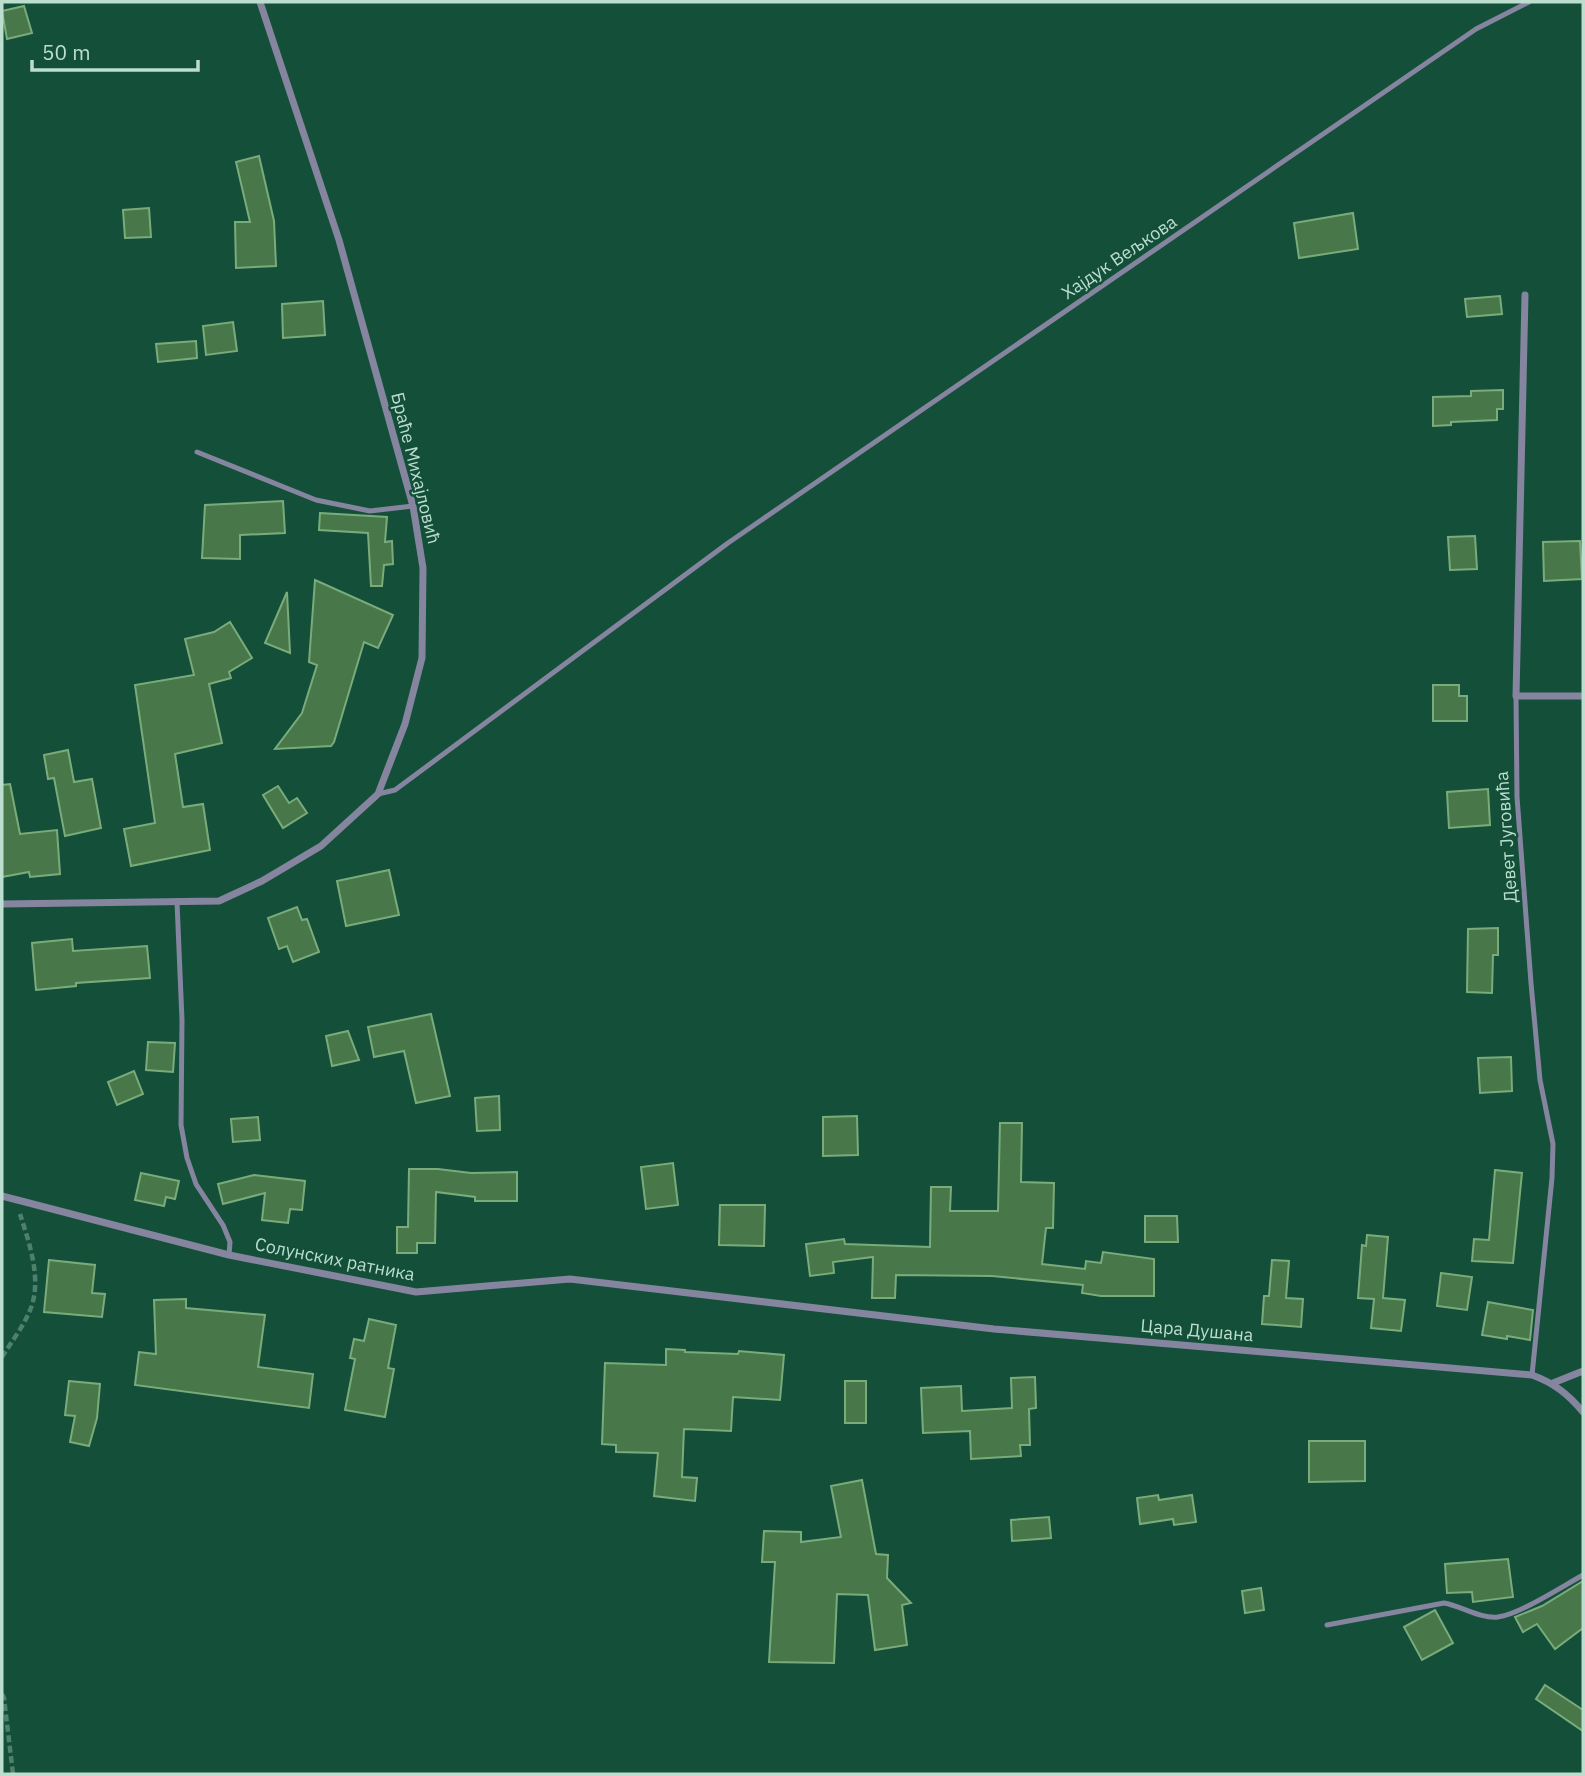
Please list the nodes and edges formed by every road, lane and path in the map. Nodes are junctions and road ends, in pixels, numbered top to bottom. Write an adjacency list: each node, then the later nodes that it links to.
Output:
1 (260, 2): 5 (street, Браће Михајловић)
2 (1529, 2): 8 (lane, Хајдук Вељкова)
3 (1525, 295): 6 (street, Девет Југовића)
4 (197, 452): 5 (lane)
5 (413, 506): 8 (street, Браће Михајловић)
6 (1516, 696): 7 (street); 17 (lane, Девет Југовића)
7 (1583, 696)
8 (378, 794): 9 (street, Браће Михајловић)
9 (177, 902): 10 (street, Браће Михајловић); 13 (lane)
10 (2, 904)
11 (2, 1196): 12 (street, Солунских ратника)
12 (16, 1200): 13 (street, Солунских ратника); 15 (path)
13 (229, 1255): 14 (street, Солунских ратника)
14 (795, 1305): 17 (street, Цара Душана)
15 (2, 1357)
16 (1583, 1371): 18 (street)
17 (1532, 1375): 18 (street, Цара Душана)
18 (1553, 1384): 19 (street, Цара Душана)
19 (1583, 1412)
20 (1583, 1575): 21 (lane)
21 (1328, 1625)
22 (2, 1694): 23 (path)
23 (13, 1774)

